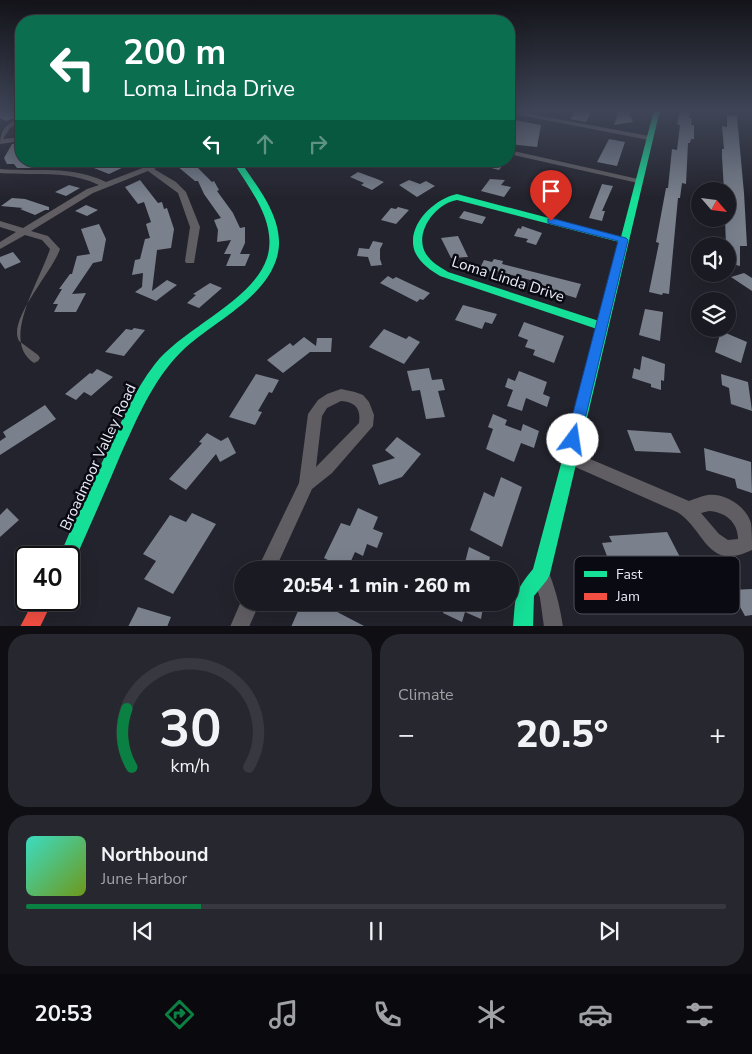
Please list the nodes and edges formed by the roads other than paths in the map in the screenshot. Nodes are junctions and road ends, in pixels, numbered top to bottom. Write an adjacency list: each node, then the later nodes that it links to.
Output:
1 (649, 139): 8 (street)
2 (0, 140): 3 (street)
3 (15, 140)
4 (515, 153): 8 (street)
5 (240, 167): 20 (street, Broadmoor Valley Road)
6 (149, 168): 9 (street); 14 (street)
7 (0, 171): 9 (street)
8 (638, 181): 12 (street)
9 (105, 185): 11 (street)
10 (0, 224): 11 (street)
11 (24, 231): 13 (street); 16 (street)
12 (623, 240): 15 (street); 15 (street, Loma Linda Drive)
13 (0, 246)
14 (190, 261)
15 (602, 326): 17 (street)
16 (34, 358)
17 (569, 457): 19 (street); 22 (street)
18 (307, 484): 18 (street); 21 (street)
19 (688, 510)
20 (73, 546)
21 (270, 561)
22 (541, 574): 27 (street); 28 (street)
23 (38, 611): 25 (street)
24 (246, 611): 26 (street)
25 (29, 626)
26 (239, 626)
27 (523, 626)
28 (554, 626)

